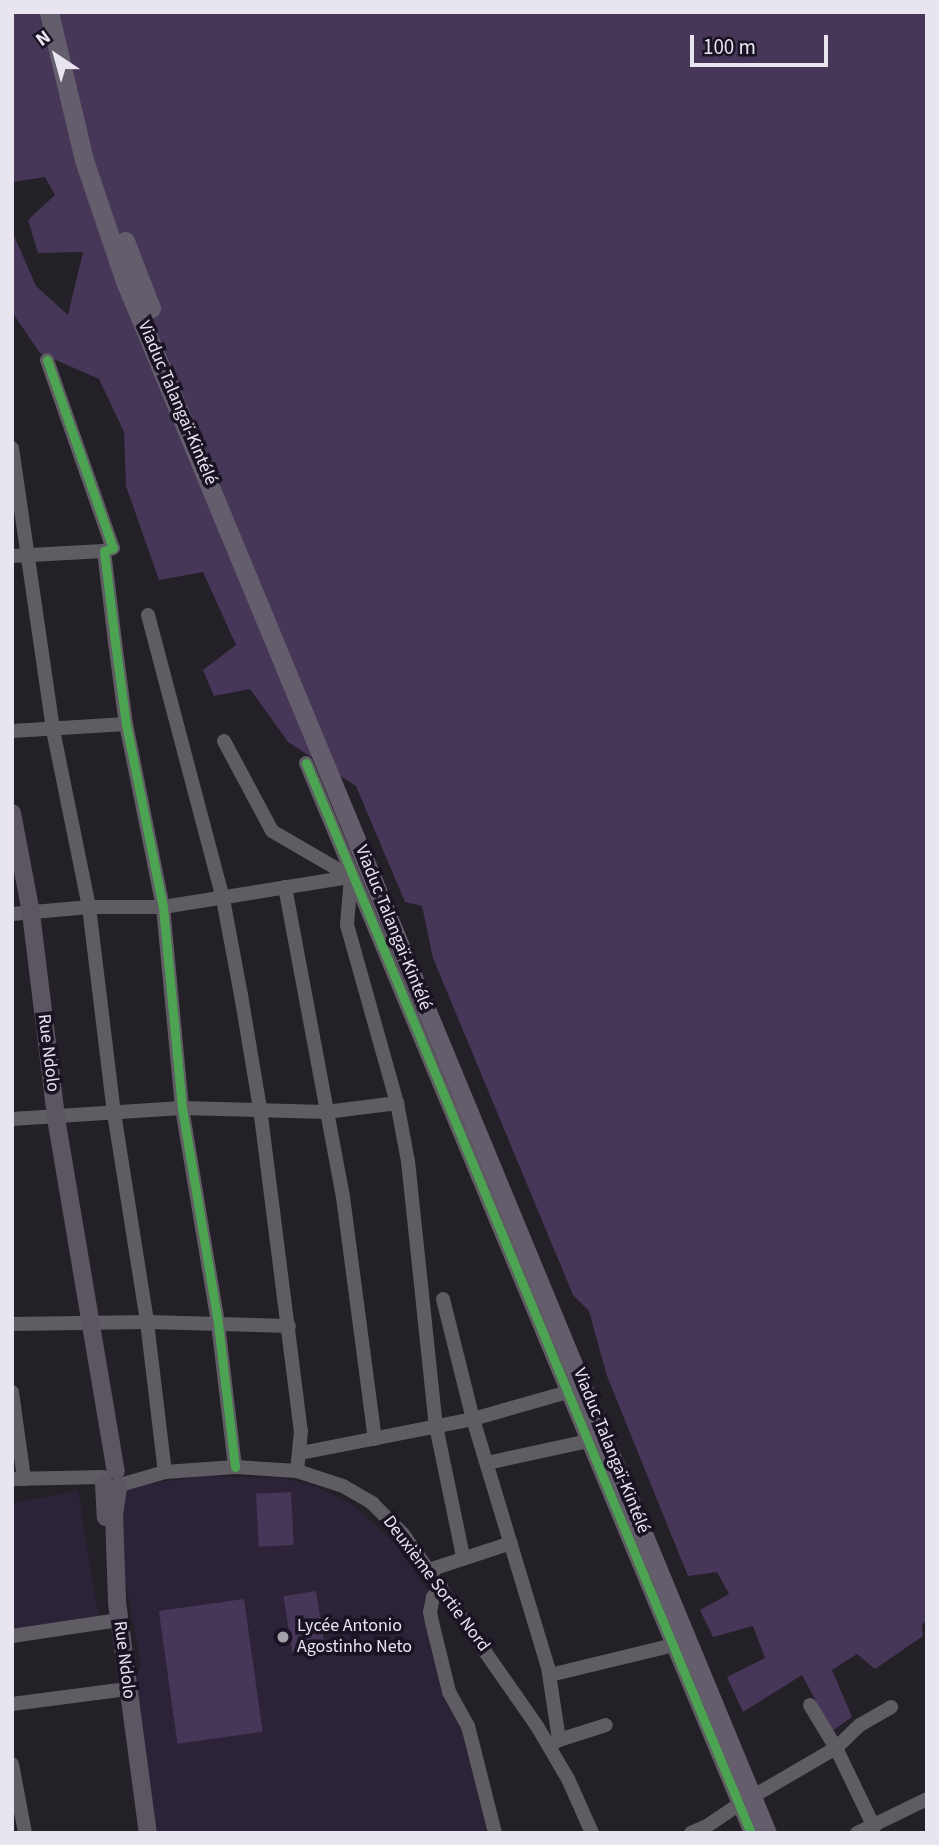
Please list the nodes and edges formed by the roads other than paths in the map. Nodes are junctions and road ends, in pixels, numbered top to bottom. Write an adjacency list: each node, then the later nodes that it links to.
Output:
1 (49, 12): 73 (highway, Viaduc Talangaï-Kintélé)
2 (62, 12): 74 (highway, Viaduc Talangaï-Kintélé)
3 (47, 360): 5 (street)
4 (12, 448): 6 (street)
5 (104, 551): 6 (street); 9 (street)
6 (28, 555): 7 (street); 10 (street)
7 (12, 556)
8 (148, 615): 17 (street)
9 (126, 724): 10 (street); 19 (street)
10 (52, 730): 11 (street); 18 (street)
11 (12, 731)
12 (223, 741): 15 (street)
13 (306, 762): 15 (street)
14 (12, 813): 20 (main road, Rue Ndolo)
15 (351, 877): 16 (street); 22 (street); 36 (street)
16 (285, 887): 17 (street); 25 (street)
17 (223, 899): 19 (street); 24 (street)
18 (89, 907): 19 (street); 20 (street); 26 (street)
19 (163, 907): 23 (street)
20 (31, 913): 21 (street); 27 (main road, Rue Ndolo)
21 (12, 914)
22 (397, 1103): 25 (street); 38 (street)
23 (182, 1108): 24 (street); 26 (street); 33 (street)
24 (260, 1108): 25 (street); 34 (street)
25 (326, 1112): 39 (street)
26 (114, 1113): 27 (street); 30 (street)
27 (56, 1118): 28 (street); 31 (main road, Rue Ndolo)
28 (12, 1119)
29 (443, 1299): 37 (street)
30 (147, 1322): 31 (street); 33 (street); 45 (street)
31 (90, 1323): 32 (street); 46 (main road)
32 (12, 1324)
33 (218, 1324): 34 (street); 43 (street)
34 (289, 1326): 41 (street)
35 (12, 1392): 47 (street)
36 (568, 1392): 37 (street); 40 (street)
37 (473, 1419): 38 (street); 42 (street)
38 (436, 1426): 39 (street); 49 (street)
39 (375, 1439): 41 (street)
40 (588, 1441): 42 (street); 54 (street)
41 (300, 1453): 44 (street)
42 (487, 1463): 48 (street)
43 (235, 1467): 44 (street, Deuxième Sortie Nord); 45 (street, Deuxième Sortie Nord)
44 (297, 1471): 50 (street, Deuxième Sortie Nord)
45 (165, 1472): 46 (street, Deuxième Sortie Nord)
46 (112, 1478): 47 (street, Deuxième Sortie Nord); 52 (main road, Rue Ndolo)
47 (18, 1479)
48 (511, 1543): 49 (street); 55 (street)
49 (463, 1556): 50 (street)
50 (429, 1570): 51 (street, Deuxième Sortie Nord)
51 (441, 1586): 61 (street, Deuxième Sortie Nord); 69 (street)
52 (119, 1620): 53 (street); 56 (main road, Rue Ndolo)
53 (12, 1636)
54 (674, 1645): 55 (street); 65 (street)
55 (550, 1675): 61 (street)
56 (127, 1689): 57 (street); 68 (main road, Rue Ndolo)
57 (12, 1704)
58 (810, 1705): 62 (street)
59 (891, 1707): 62 (street)
60 (606, 1725): 61 (street)
61 (554, 1742): 70 (street, Deuxième Sortie Nord)
62 (836, 1748): 65 (street); 66 (street)
63 (12, 1764): 67 (street)
64 (927, 1798): 66 (street)
65 (740, 1804): 71 (street); 72 (street)
66 (874, 1827): 75 (street)
67 (24, 1833)
68 (148, 1833)
69 (495, 1833)
70 (592, 1833)
71 (691, 1833)
72 (751, 1833)
73 (766, 1833)
74 (779, 1833)
75 (857, 1833)

